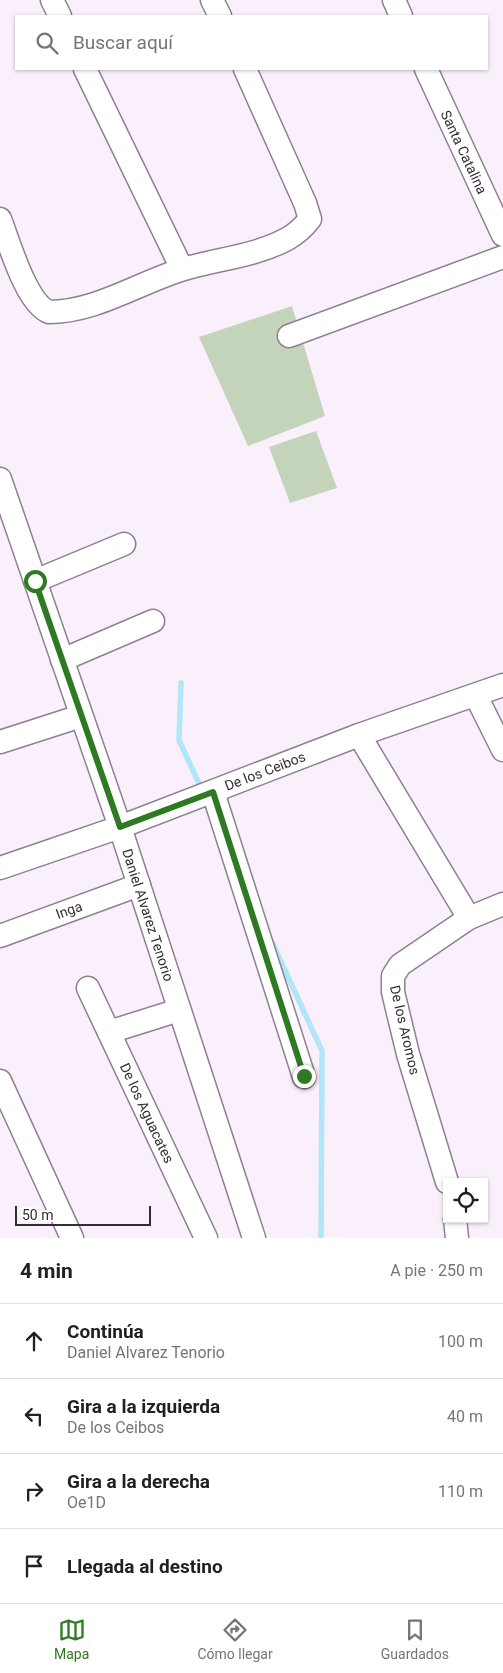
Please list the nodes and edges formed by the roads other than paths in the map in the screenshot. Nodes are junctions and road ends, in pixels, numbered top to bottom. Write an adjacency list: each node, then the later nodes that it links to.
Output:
1 (52, 0): 4 (street)
2 (212, 0): 5 (street)
3 (394, 0): 6 (street)
4 (60, 15)
5 (220, 15)
6 (401, 15)
7 (85, 70): 13 (street)
8 (245, 70): 13 (street)
9 (426, 70): 11 (street, Santa Catalina)
10 (0, 219): 13 (street)
11 (503, 234)
12 (503, 257): 14 (street)
13 (182, 269)
14 (289, 336)
15 (0, 479): 16 (street, Daniel Alvarez Tenorio)
16 (9, 532): 18 (street, Daniel Alvarez Tenorio)
17 (124, 544): 18 (street)
18 (35, 581): 20 (street, Daniel Alvarez Tenorio)
19 (153, 621): 20 (street)
20 (62, 660): 23 (street, Daniel Alvarez Tenorio)
21 (503, 685): 22 (street, De los Ceibos)
22 (476, 696): 24 (street, De los Ceibos); 26 (street)
23 (81, 716): 25 (street); 28 (street, Daniel Alvarez Tenorio)
24 (359, 735): 27 (street, De los Ceibos); 32 (street)
25 (0, 742)
26 (503, 750)
27 (213, 792): 28 (street, De los Ceibos); 37 (street)
28 (120, 827): 29 (street, De los Ceibos); 30 (street, Daniel Alvarez Tenorio)
29 (0, 868)
30 (139, 885): 33 (street, Inga); 35 (street, Daniel Alvarez Tenorio)
31 (503, 904): 32 (street, De los Aromos)
32 (469, 918): 39 (street, De los Aromos)
33 (0, 936)
34 (88, 988): 36 (street, De los Aguacates)
35 (179, 1010): 36 (street); 43 (street, Daniel Alvarez Tenorio)
36 (109, 1032): 42 (street, De los Aguacates)
37 (304, 1076)
38 (0, 1080): 41 (street)
39 (446, 1178)
40 (455, 1223): 44 (street)
41 (72, 1238)
42 (206, 1238)
43 (254, 1238)
44 (457, 1238)

